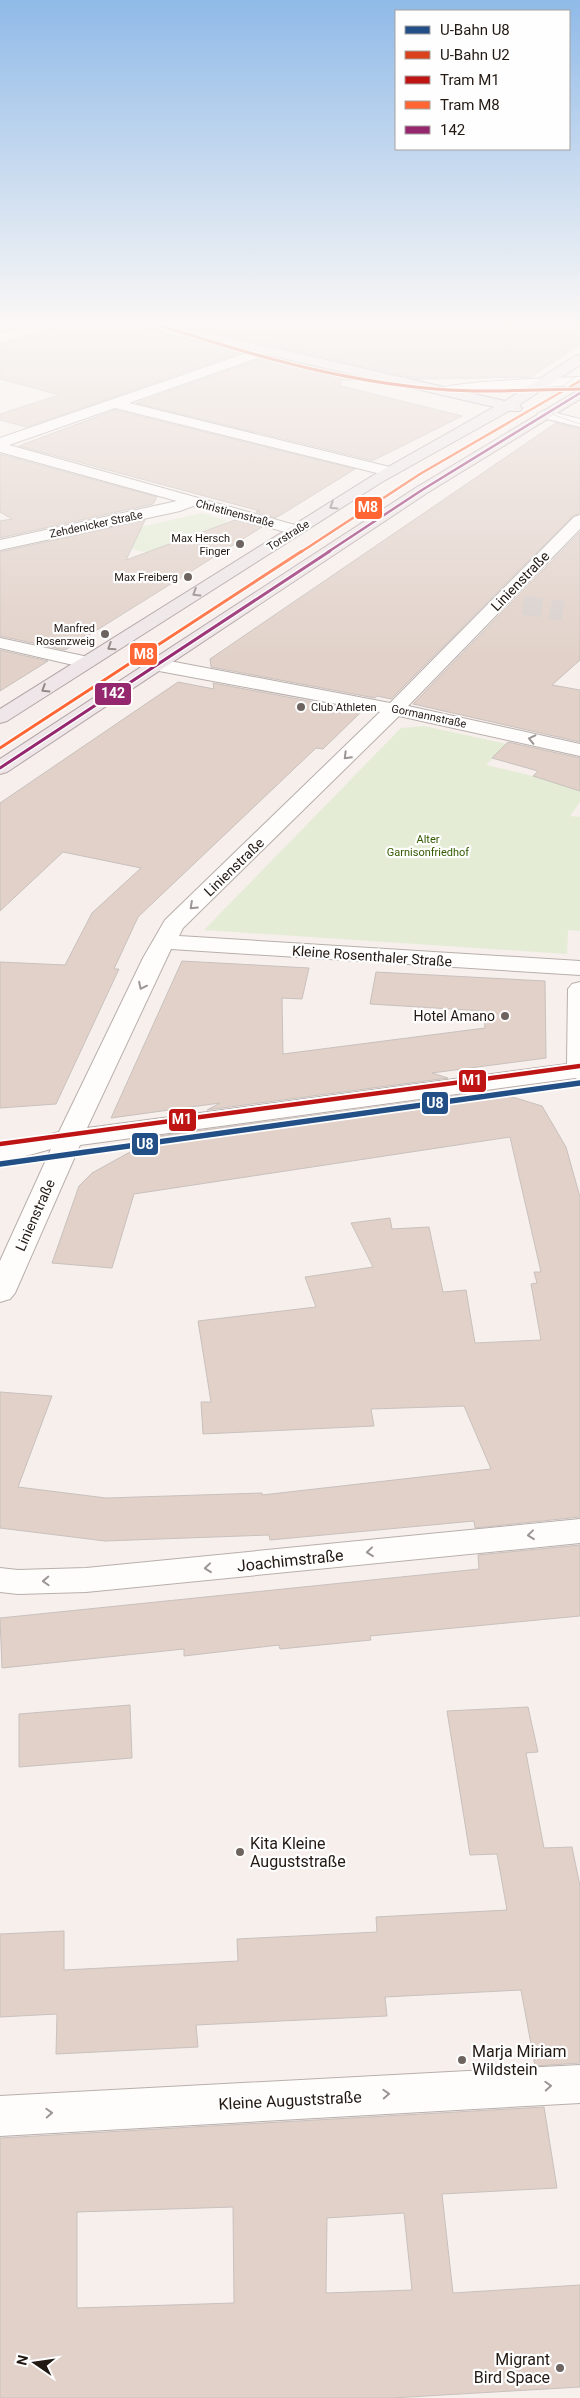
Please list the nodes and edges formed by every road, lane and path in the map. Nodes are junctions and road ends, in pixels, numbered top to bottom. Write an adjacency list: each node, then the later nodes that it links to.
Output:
1 (20, 436): 5 (street)
2 (247, 436): 7 (street)
3 (453, 436): 7 (main road, Torstraße)
4 (509, 436): 15 (main road)
5 (0, 443)
6 (0, 448): 8 (street, Christinenstraße)
7 (390, 471): 10 (main road, Torstraße, one-way to 10)
8 (191, 501): 10 (street, Christinenstraße); 12 (street, Zehdenicker Straße)
9 (580, 520): 11 (street, Linienstraße)
10 (296, 530): 14 (main road, Torstraße, one-way to 14)
11 (572, 538): 16 (street, Linienstraße)
12 (0, 545)
13 (0, 642): 14 (street)
14 (86, 662): 17 (main road, Torstraße, one-way to 17)
15 (159, 665): 16 (street, Gormannstraße); 19 (main road)
16 (394, 709): 18 (street, Gormannstraße, one-way to 16); 20 (street, Linienstraße, one-way to 20)
17 (0, 717)
18 (580, 750)
19 (0, 768)
20 (163, 942): 21 (street, Kleine Rosenthaler Straße); 27 (street, Linienstraße, one-way to 27)
21 (580, 968)
22 (580, 974): 23 (street)
23 (580, 982)
24 (580, 989): 25 (street)
25 (580, 1071): 27 (street)
26 (0, 1136): 27 (street)
27 (61, 1140): 28 (street); 29 (street, Linienstraße)
28 (0, 1155)
29 (0, 1293)
30 (580, 1531): 31 (street, Joachimstraße, one-way to 31)
31 (0, 1580)
32 (580, 2084): 33 (street, Kleine Auguststraße, one-way to 32)
33 (0, 2116)

